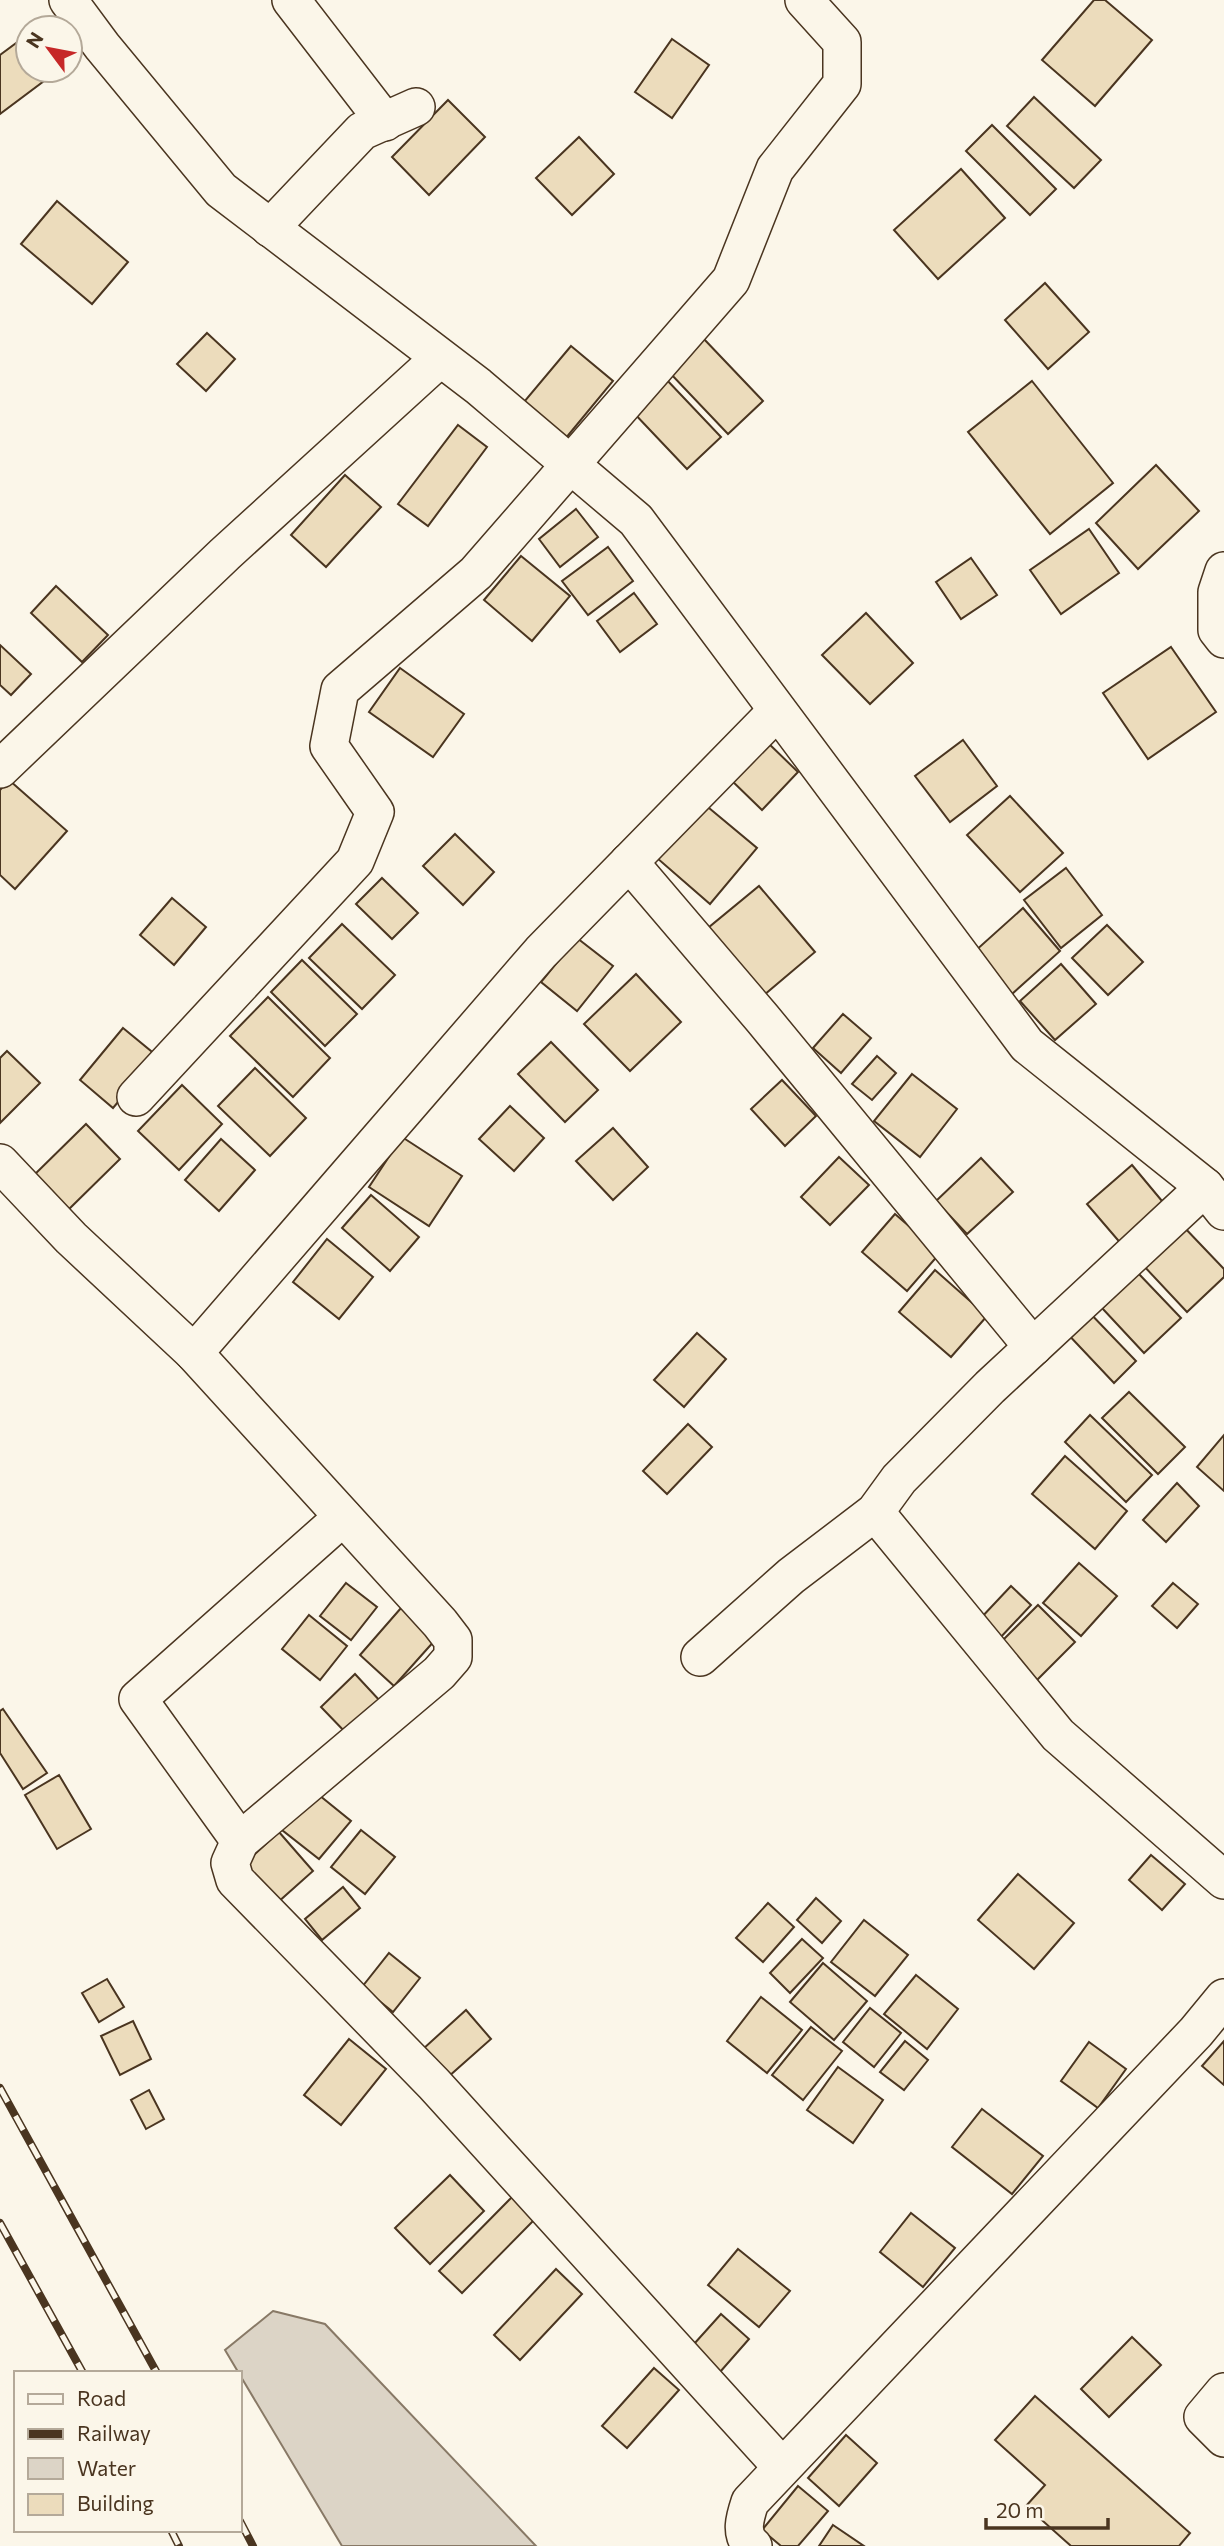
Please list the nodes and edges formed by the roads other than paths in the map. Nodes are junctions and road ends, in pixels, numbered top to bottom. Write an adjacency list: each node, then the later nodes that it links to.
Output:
1 (68, 0): 4 (street)
2 (291, 0): 4 (street)
3 (804, 0): 6 (street)
4 (270, 228): 5 (street)
5 (440, 358): 6 (street); 10 (street)
6 (569, 463): 9 (street); 12 (street)
7 (1224, 572): 8 (street)
8 (1224, 639)
9 (777, 710): 11 (street); 14 (street)
10 (0, 769)
11 (629, 862): 15 (street); 16 (street)
12 (136, 1097)
13 (0, 1163): 16 (street)
14 (1215, 1199): 15 (street)
15 (1033, 1347): 17 (street)
16 (194, 1353): 18 (street)
17 (875, 1512): 19 (street); 21 (street)
18 (342, 1517): 20 (street); 20 (street)
19 (700, 1657)
20 (240, 1842): 25 (street)
21 (1224, 1880)
22 (1224, 1998): 25 (street)
23 (1224, 2392): 24 (street)
24 (1224, 2438)
25 (782, 2467): 26 (street)
26 (753, 2546)

